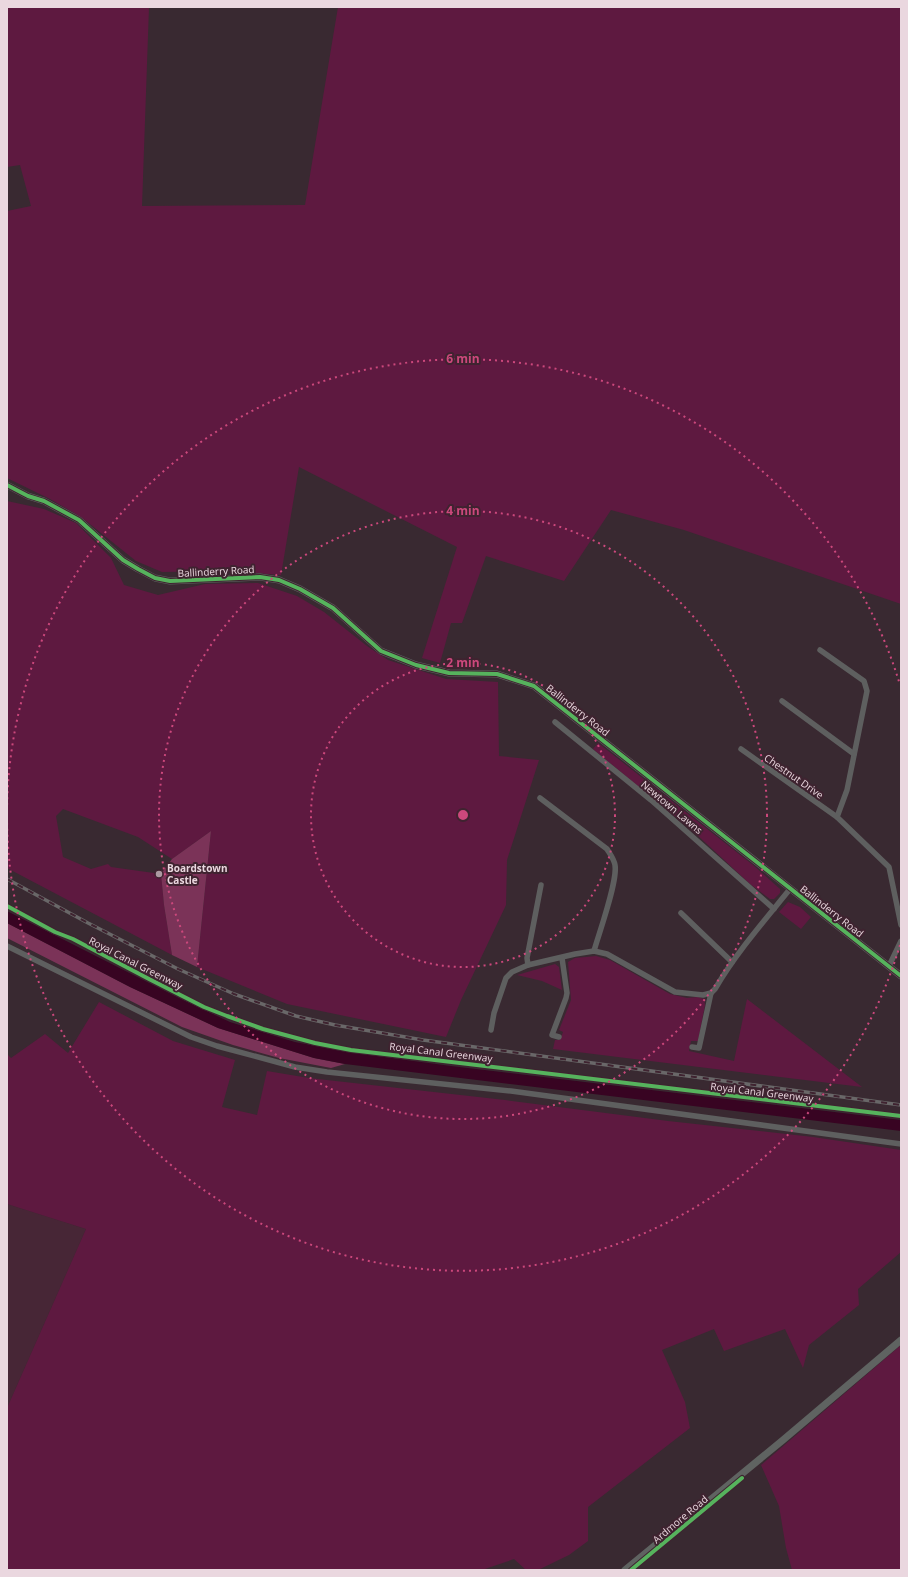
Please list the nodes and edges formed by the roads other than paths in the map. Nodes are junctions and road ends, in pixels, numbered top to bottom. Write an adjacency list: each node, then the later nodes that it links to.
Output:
1 (7, 485): 10 (street, Ballinderry Road)
2 (820, 650): 6 (street)
3 (782, 701): 6 (street)
4 (555, 722): 11 (street, Newtown Lawns)
5 (741, 749): 8 (street, Chestnut Drive)
6 (854, 754): 8 (street)
7 (540, 798): 16 (street)
8 (838, 817): 13 (street, Chestnut Drive)
9 (541, 886): 19 (street)
10 (790, 889): 11 (street); 20 (street, Ballinderry Road)
11 (774, 909): 18 (street)
12 (681, 913): 18 (street)
13 (901, 925)
14 (901, 942): 20 (street)
15 (7, 946): 26 (street)
16 (594, 951): 17 (street); 22 (street)
17 (562, 958): 19 (street); 24 (street)
18 (732, 962): 22 (street)
19 (528, 965): 23 (street)
20 (889, 966): 21 (street, Ballinderry Road)
21 (901, 976)
22 (711, 993): 25 (street)
23 (491, 1030)
24 (559, 1037)
25 (692, 1047)
26 (901, 1144)
27 (901, 1340): 28 (street, Ardmore Road)
28 (625, 1570)

